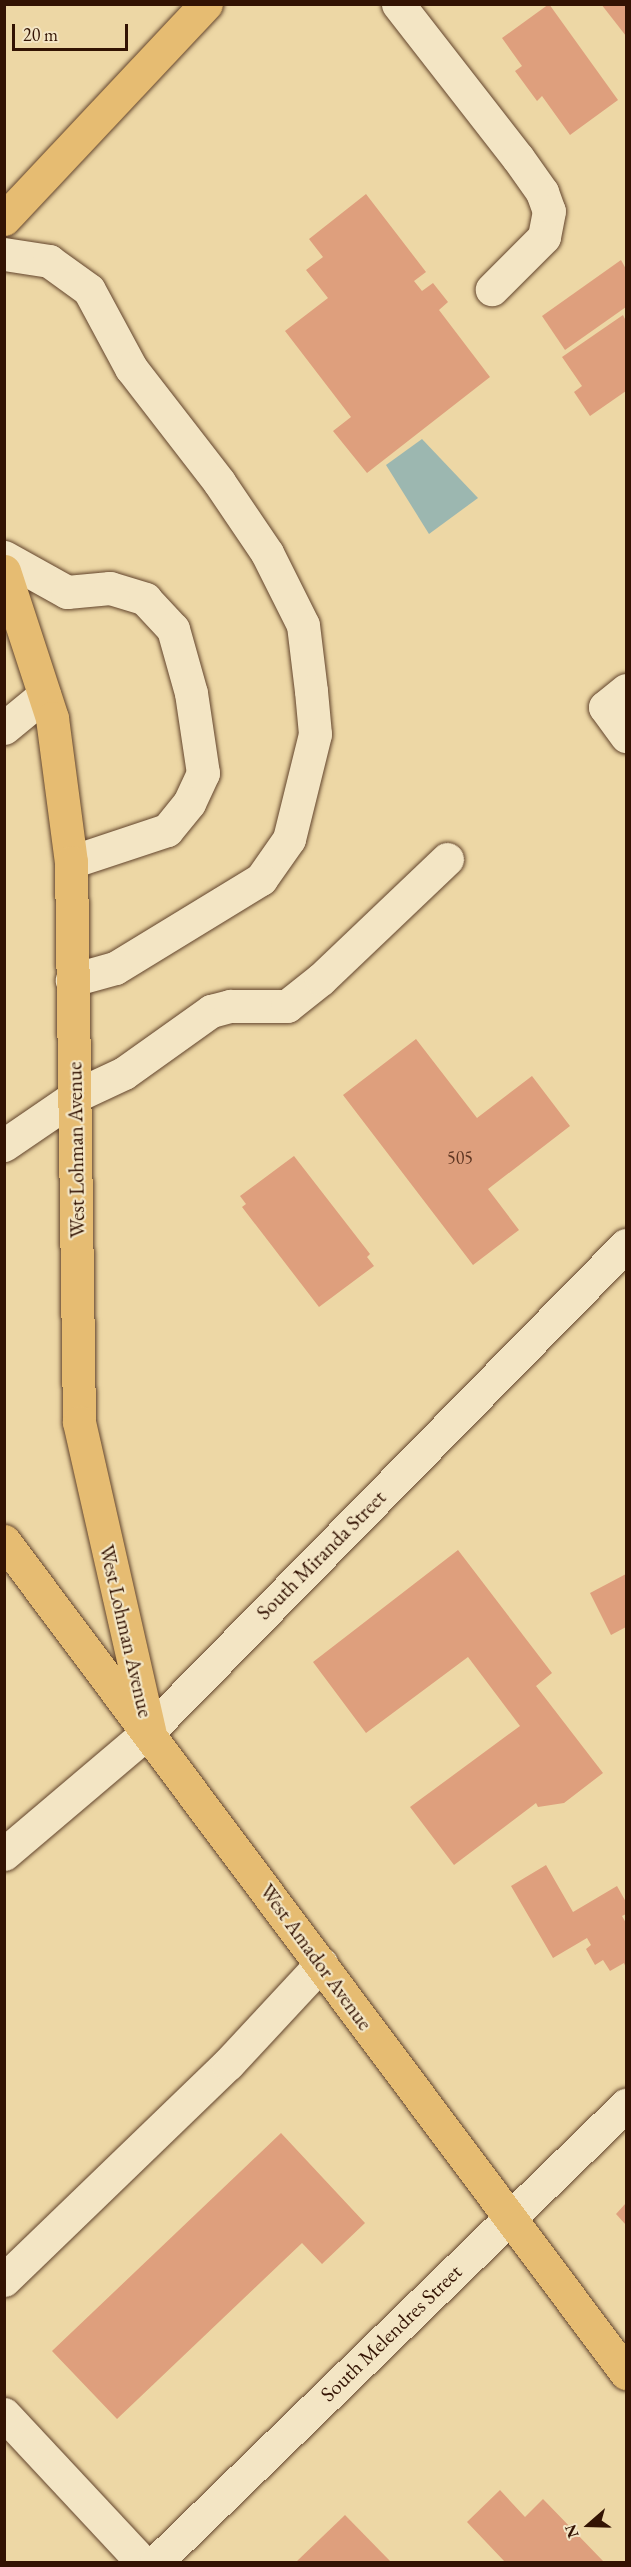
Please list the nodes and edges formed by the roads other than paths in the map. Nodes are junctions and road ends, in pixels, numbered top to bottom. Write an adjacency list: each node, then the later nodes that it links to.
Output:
1 (206, 4): 3 (main road)
2 (398, 4): 5 (street)
3 (4, 219)
4 (4, 254): 14 (street)
5 (492, 289)
6 (4, 557): 13 (street)
7 (4, 571): 9 (main road, West Lohman Avenue)
8 (627, 690): 11 (street)
9 (44, 695): 10 (street); 13 (main road, West Lohman Avenue)
10 (4, 728)
11 (627, 736)
12 (447, 859): 15 (street)
13 (71, 862): 14 (main road, West Lohman Avenue)
14 (72, 980): 15 (main road, West Lohman Avenue)
15 (77, 1095): 16 (street); 19 (main road, West Lohman Avenue)
16 (4, 1145)
17 (627, 1245): 19 (street, South Miranda Street)
18 (4, 1541): 19 (main road, West Amador Avenue)
19 (148, 1731): 20 (street, South Miranda Street); 21 (main road, West Amador Avenue)
20 (4, 1854)
21 (321, 1964): 23 (main road, West Amador Avenue); 24 (street)
22 (627, 2105): 23 (street, South Melendres Street)
23 (509, 2218): 25 (main road, West Amador Avenue); 28 (street, South Melendres Street)
24 (4, 2280)
25 (627, 2373)
26 (4, 2414): 27 (street)
27 (142, 2562)
28 (156, 2562)

